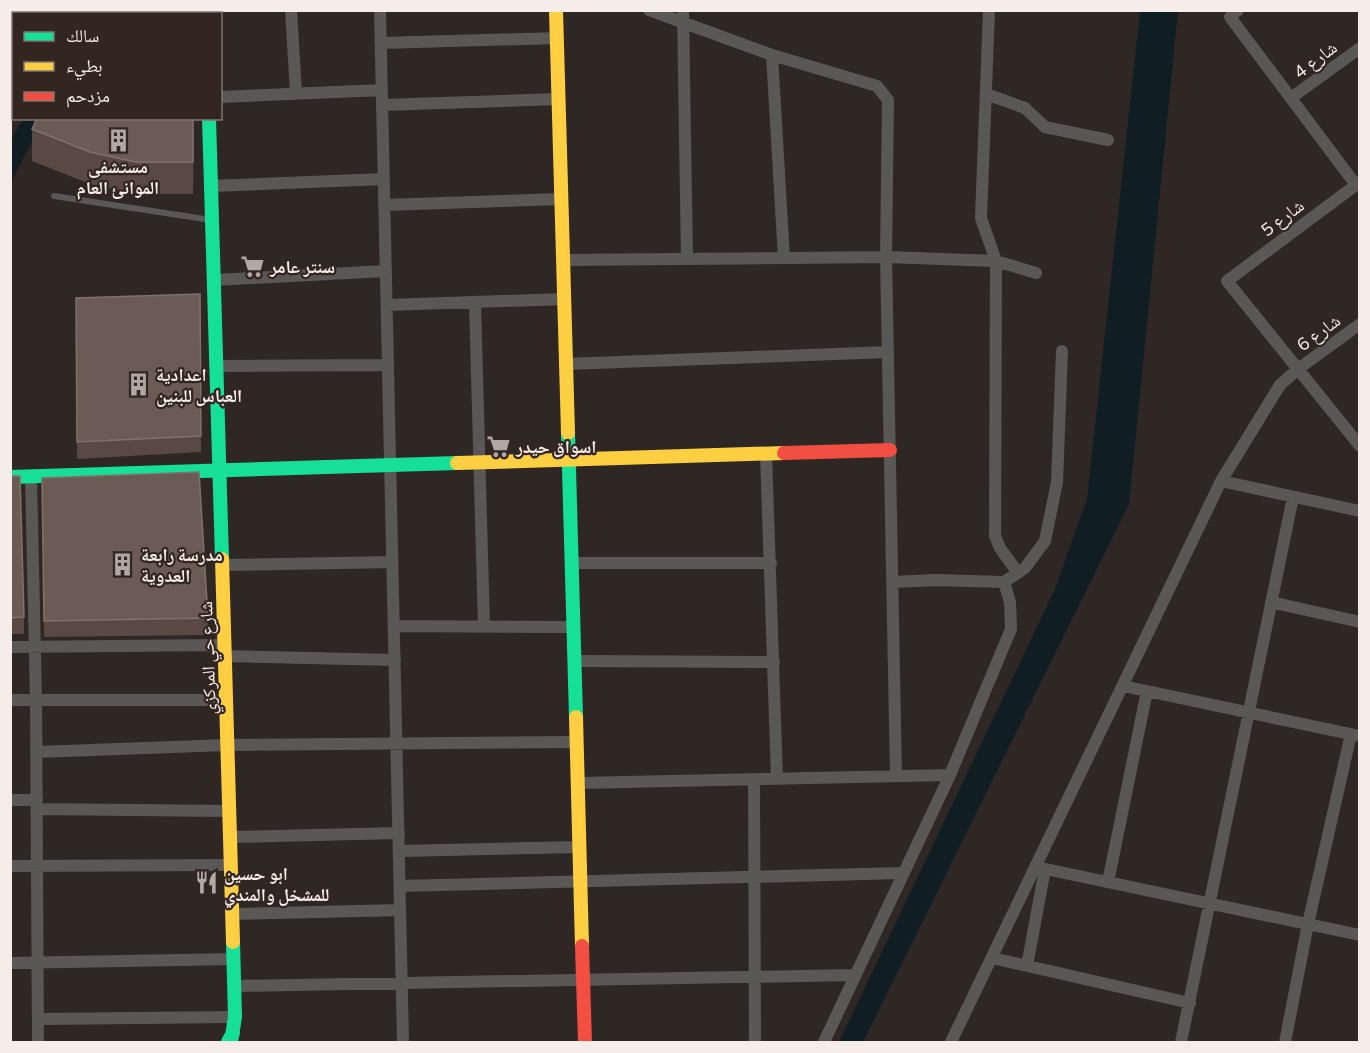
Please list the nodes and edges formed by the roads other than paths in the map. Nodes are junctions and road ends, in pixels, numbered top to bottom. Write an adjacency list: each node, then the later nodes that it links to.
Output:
1 (291, 10): 13 (street)
2 (380, 10): 9 (street)
3 (556, 10): 8 (street)
4 (649, 10): 7 (street)
5 (989, 10): 14 (street)
6 (1234, 14): 17 (street)
7 (683, 17): 11 (street); 30 (street)
8 (558, 38): 9 (street); 16 (street)
9 (381, 42): 12 (street)
10 (1359, 48): 17 (street, شارع 4)
11 (772, 55): 28 (street); 29 (street)
12 (382, 90): 13 (street); 18 (street)
13 (296, 93): 15 (street)
14 (986, 94): 20 (street); 32 (street)
15 (222, 97)
16 (559, 99): 18 (street); 25 (street)
17 (1291, 99): 22 (street)
18 (382, 105): 21 (street)
19 (209, 120): 23 (street, شارع حي المركزي)
20 (1108, 140)
21 (384, 179): 23 (street); 26 (street)
22 (1358, 184): 45 (street, شارع 5)
23 (211, 186): 27 (street, شارع حي المركزي)
24 (54, 196): 27 (lane)
25 (562, 200): 26 (street); 31 (street)
26 (384, 205): 33 (street)
27 (212, 220): 35 (street, شارع حي المركزي)
28 (886, 256): 29 (street); 32 (street); 41 (street)
29 (784, 258): 30 (street)
30 (687, 259): 31 (street)
31 (564, 260): 36 (street)
32 (996, 261): 34 (street); 62 (street)
33 (386, 271): 35 (street); 38 (street)
34 (1036, 273)
35 (214, 279): 44 (street, شارع حي المركزي)
36 (565, 299): 37 (street); 42 (street)
37 (475, 302): 38 (street); 50 (street)
38 (387, 305): 43 (street)
39 (1359, 324): 45 (street, شارع 6)
40 (1062, 351): 62 (street)
41 (888, 352): 42 (street); 47 (street)
42 (566, 364): 49 (street)
43 (388, 365): 44 (street); 51 (street)
44 (216, 366): 52 (street, شارع حي المركزي)
45 (1298, 369): 46 (street); 55 (street, شارع 6)
46 (1359, 446)
47 (890, 450): 48 (street); 63 (street)
48 (766, 454): 49 (street); 60 (street)
49 (569, 460): 50 (street); 59 (street)
50 (480, 462): 51 (street); 68 (street)
51 (390, 465): 52 (street); 58 (street)
52 (220, 470): 53 (street); 61 (street, شارع حي المركزي)
53 (31, 476): 54 (street); 71 (street)
54 (10, 477)
55 (1221, 481): 56 (street); 76 (street, شارع 6)
56 (1293, 497): 57 (street); 65 (street)
57 (1359, 511)
58 (392, 562): 61 (street); 67 (street)
59 (572, 563): 60 (street); 69 (street)
60 (771, 563): 75 (street)
61 (222, 565): 72 (street, شارع حي المركزي)
62 (1018, 573): 64 (street)
63 (892, 582): 64 (street); 88 (street)
64 (1004, 582): 87 (street)
65 (1271, 602): 66 (street); 81 (street)
66 (1359, 622)
67 (394, 626): 68 (street); 73 (street)
68 (484, 627): 69 (street)
69 (574, 627): 74 (street)
70 (10, 647): 71 (street)
71 (35, 647): 72 (street); 79 (street)
72 (225, 651): 73 (street); 80 (street, شارع حي المركزي)
73 (395, 660): 84 (street)
74 (575, 661): 75 (street); 83 (street)
75 (774, 662): 89 (street)
76 (1123, 686): 77 (street); 102 (street, شارع 6)
77 (1147, 691): 81 (street); 106 (street)
78 (10, 700): 79 (street)
79 (36, 700): 80 (street); 86 (street)
80 (226, 700): 85 (street, شارع حي المركزي)
81 (1249, 713): 82 (street); 108 (street)
82 (1355, 735): 111 (street)
83 (577, 741): 84 (street); 91 (street)
84 (396, 744): 85 (street); 95 (street)
85 (228, 745): 86 (street); 94 (street, شارع حي المركزي)
86 (37, 752): 93 (street)
87 (950, 775): 88 (street); 103 (street)
88 (896, 776): 89 (street)
89 (777, 779): 90 (street)
90 (754, 780): 91 (street); 104 (street)
91 (578, 783): 97 (street)
92 (10, 800): 93 (street)
93 (37, 805): 94 (street); 101 (street)
94 (229, 811): 96 (street, شارع حي المركزي)
95 (399, 833): 96 (street); 98 (street)
96 (230, 837): 99 (street, شارع حي المركزي)
97 (580, 848): 98 (street); 105 (street)
98 (399, 851): 107 (street)
99 (231, 865): 101 (street); 110 (street, شارع حي المركزي)
100 (10, 866): 101 (street)
101 (37, 867): 116 (street)
102 (1040, 868): 106 (street); 113 (street, شارع 6); 117 (street)
103 (902, 873): 104 (street); 118 (street)
104 (754, 877): 105 (street); 119 (street)
105 (581, 881): 107 (street); 120 (street)
106 (1108, 882): 108 (street)
107 (400, 886): 109 (street)
108 (1210, 904): 111 (street); 123 (street)
109 (400, 910): 110 (street); 121 (street)
110 (232, 914): 114 (street, شارع حي المركزي)
111 (1308, 924): 112 (street); 134 (street)
112 (1359, 935)
113 (992, 958): 117 (street); 132 (street, شارع 6)
114 (234, 959): 116 (street); 122 (street, شارع حي المركزي)
115 (10, 963): 116 (street)
116 (37, 963): 125 (street)
117 (1027, 966): 123 (street)
118 (855, 975): 119 (street); 131 (street)
119 (754, 976): 120 (street); 130 (street)
120 (584, 980): 121 (street); 129 (street)
121 (402, 983): 122 (street); 128 (street)
122 (234, 986): 124 (street, شارع حي المركزي)
123 (1190, 1004): 133 (street)
124 (235, 1017): 125 (street); 126 (street, شارع حي المركزي)
125 (38, 1019): 127 (street)
126 (234, 1040)
127 (38, 1042)
128 (403, 1042)
129 (585, 1042)
130 (754, 1042)
131 (824, 1042)
132 (951, 1042)
133 (1181, 1042)
134 (1285, 1042)

